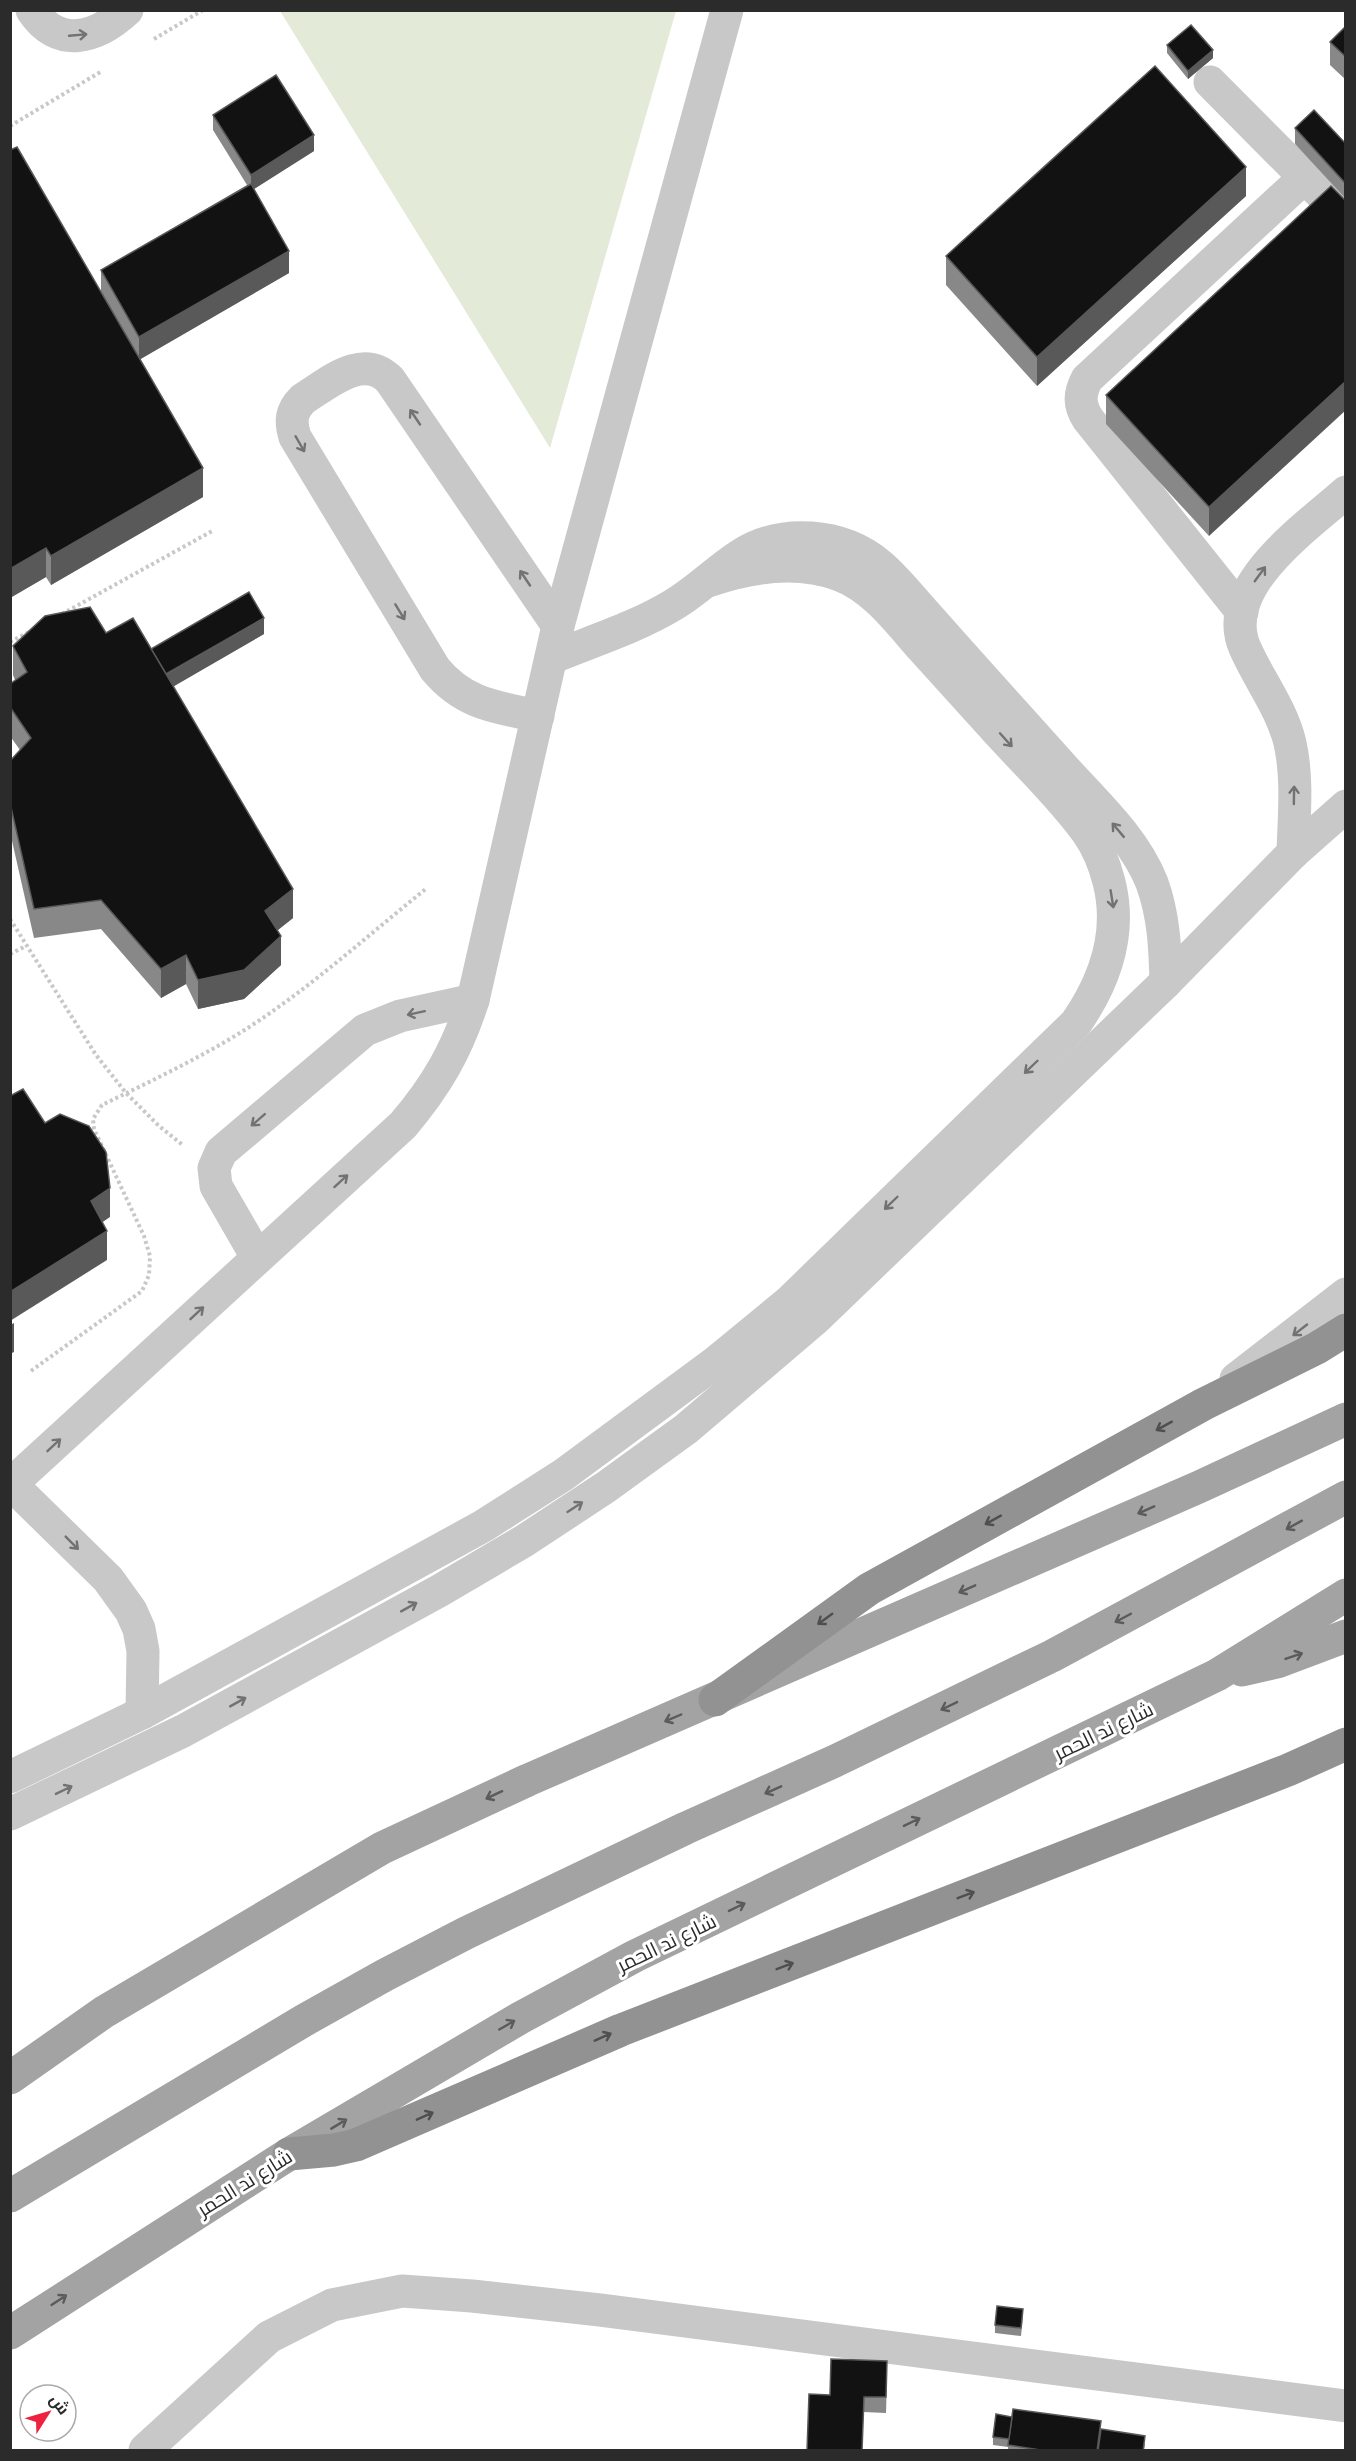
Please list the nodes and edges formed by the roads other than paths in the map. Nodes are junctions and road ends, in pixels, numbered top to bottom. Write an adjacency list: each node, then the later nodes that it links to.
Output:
1 (32, 10): 2 (street, one-way to 2)
2 (127, 10)
3 (726, 10): 9 (street)
4 (1210, 82): 5 (street)
5 (1305, 177): 6 (street); 8 (street)
6 (1346, 219)
7 (1346, 492): 8 (street, one-way to 7)
8 (1242, 612): 14 (street, one-way to 8)
9 (558, 626): 10 (street); 12 (street, one-way to 12)
10 (551, 658): 11 (street); 12 (street)
11 (976, 689): 15 (street, one-way to 11); 30 (street, one-way to 30)
12 (538, 716): 16 (street)
13 (1346, 806): 14 (street)
14 (1293, 853): 15 (street)
15 (1166, 982): 33 (street, one-way to 15)
16 (473, 1000): 17 (street, one-way to 16); 17 (street, one-way to 17)
17 (257, 1257): 23 (street, one-way to 17)
18 (1346, 1294): 21 (street, one-way to 21)
19 (1346, 1330): 21 (highway)
20 (1346, 1395): 24 (main road)
21 (1204, 1404): 29 (highway, one-way to 29)
22 (1346, 1419): 24 (main road)
23 (11, 1484): 30 (street, one-way to 30)
24 (1199, 1487): 29 (main road, one-way to 29)
25 (1346, 1497): 38 (main road, one-way to 38)
26 (1346, 1595): 28 (main road, شارع ند الحمر)
27 (1346, 1636): 28 (main road, one-way to 27)
28 (1217, 1675): 37 (main road, شارع ند الحمر, one-way to 28)
29 (716, 1700): 34 (main road, one-way to 34)
30 (142, 1713): 32 (street)
31 (1346, 1744): 37 (highway, one-way to 31)
32 (10, 1777)
33 (10, 1814)
34 (104, 2012): 35 (street); 36 (main road)
35 (10, 2060)
36 (10, 2078)
37 (289, 2154): 39 (main road, شارع ند الحمر, one-way to 37)
38 (10, 2196)
39 (10, 2332)
40 (1346, 2406): 41 (street)
41 (145, 2451)

